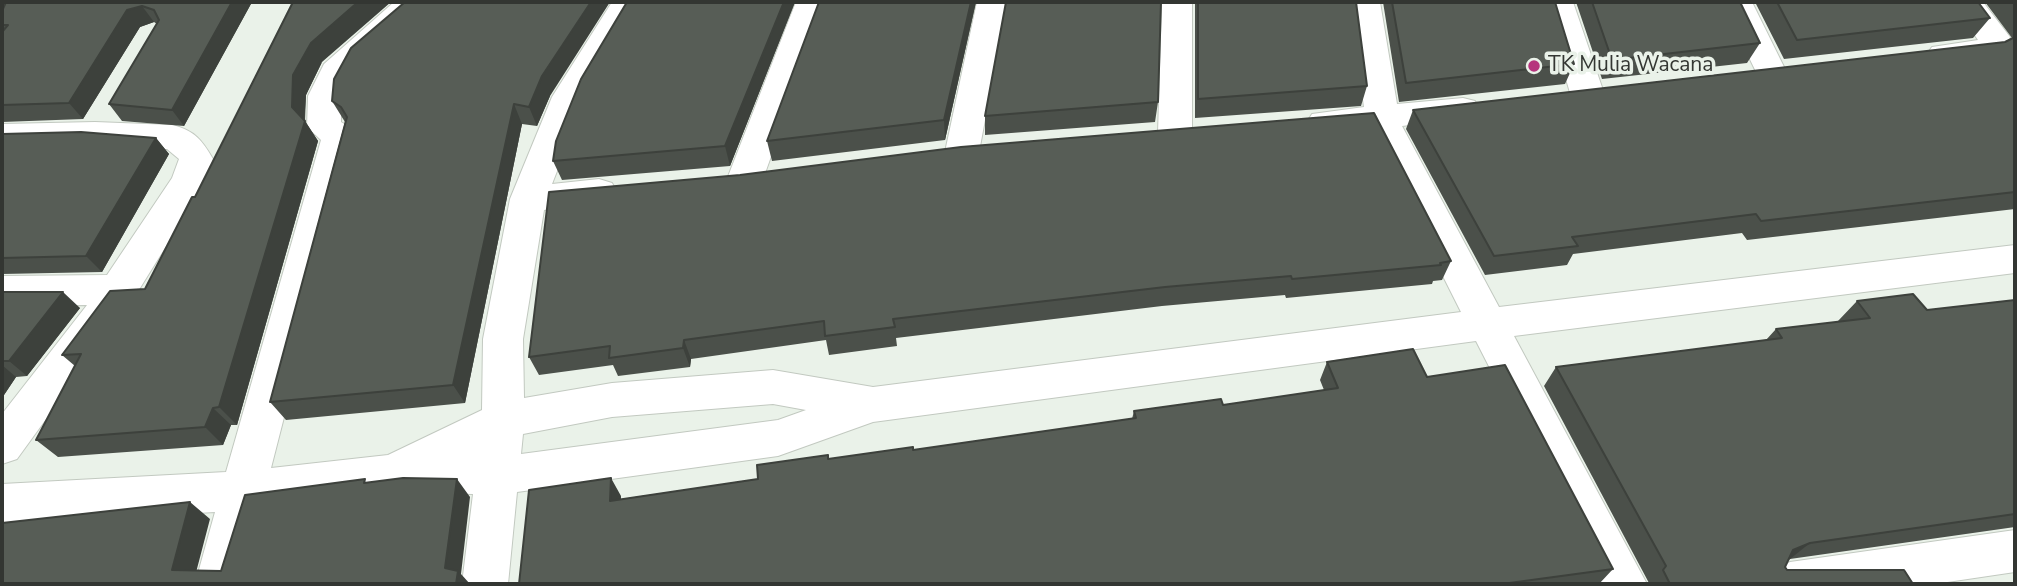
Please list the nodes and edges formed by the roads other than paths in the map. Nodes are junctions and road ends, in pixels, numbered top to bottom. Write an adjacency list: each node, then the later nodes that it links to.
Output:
1 (412, 2): 35 (street)
2 (627, 2): 25 (street)
3 (811, 2): 23 (street)
4 (992, 2): 22 (street)
5 (1177, 2): 20 (street)
6 (1365, 2): 17 (street)
7 (1558, 2): 14 (street)
8 (1737, 2): 13 (street)
9 (1967, 2): 12 (street)
10 (2, 8): 11 (street)
11 (2, 21)
12 (1907, 58)
13 (1732, 78)
14 (1588, 96)
15 (114, 101): 19 (street)
16 (1496, 106): 17 (street)
17 (1382, 118): 18 (street); 29 (street)
18 (1287, 125)
19 (95, 134): 21 (street); 27 (street)
20 (1176, 134)
21 (2, 136)
22 (962, 152)
23 (785, 174)
24 (636, 189): 25 (street)
25 (528, 199): 31 (street)
26 (2015, 259): 29 (street)
27 (118, 290): 28 (street); 32 (street)
28 (2, 291)
29 (1489, 324): 30 (street); 41 (street)
30 (872, 405): 31 (street); 34 (street)
31 (503, 420): 33 (street); 34 (street)
32 (2, 446)
33 (394, 472): 34 (street); 35 (street)
34 (497, 476): 40 (street)
35 (245, 491): 36 (street); 39 (street)
36 (14, 504)
37 (2015, 551): 38 (street)
38 (1903, 576): 42 (street)
39 (218, 584)
40 (485, 584)
41 (1624, 584)
42 (1790, 584)

